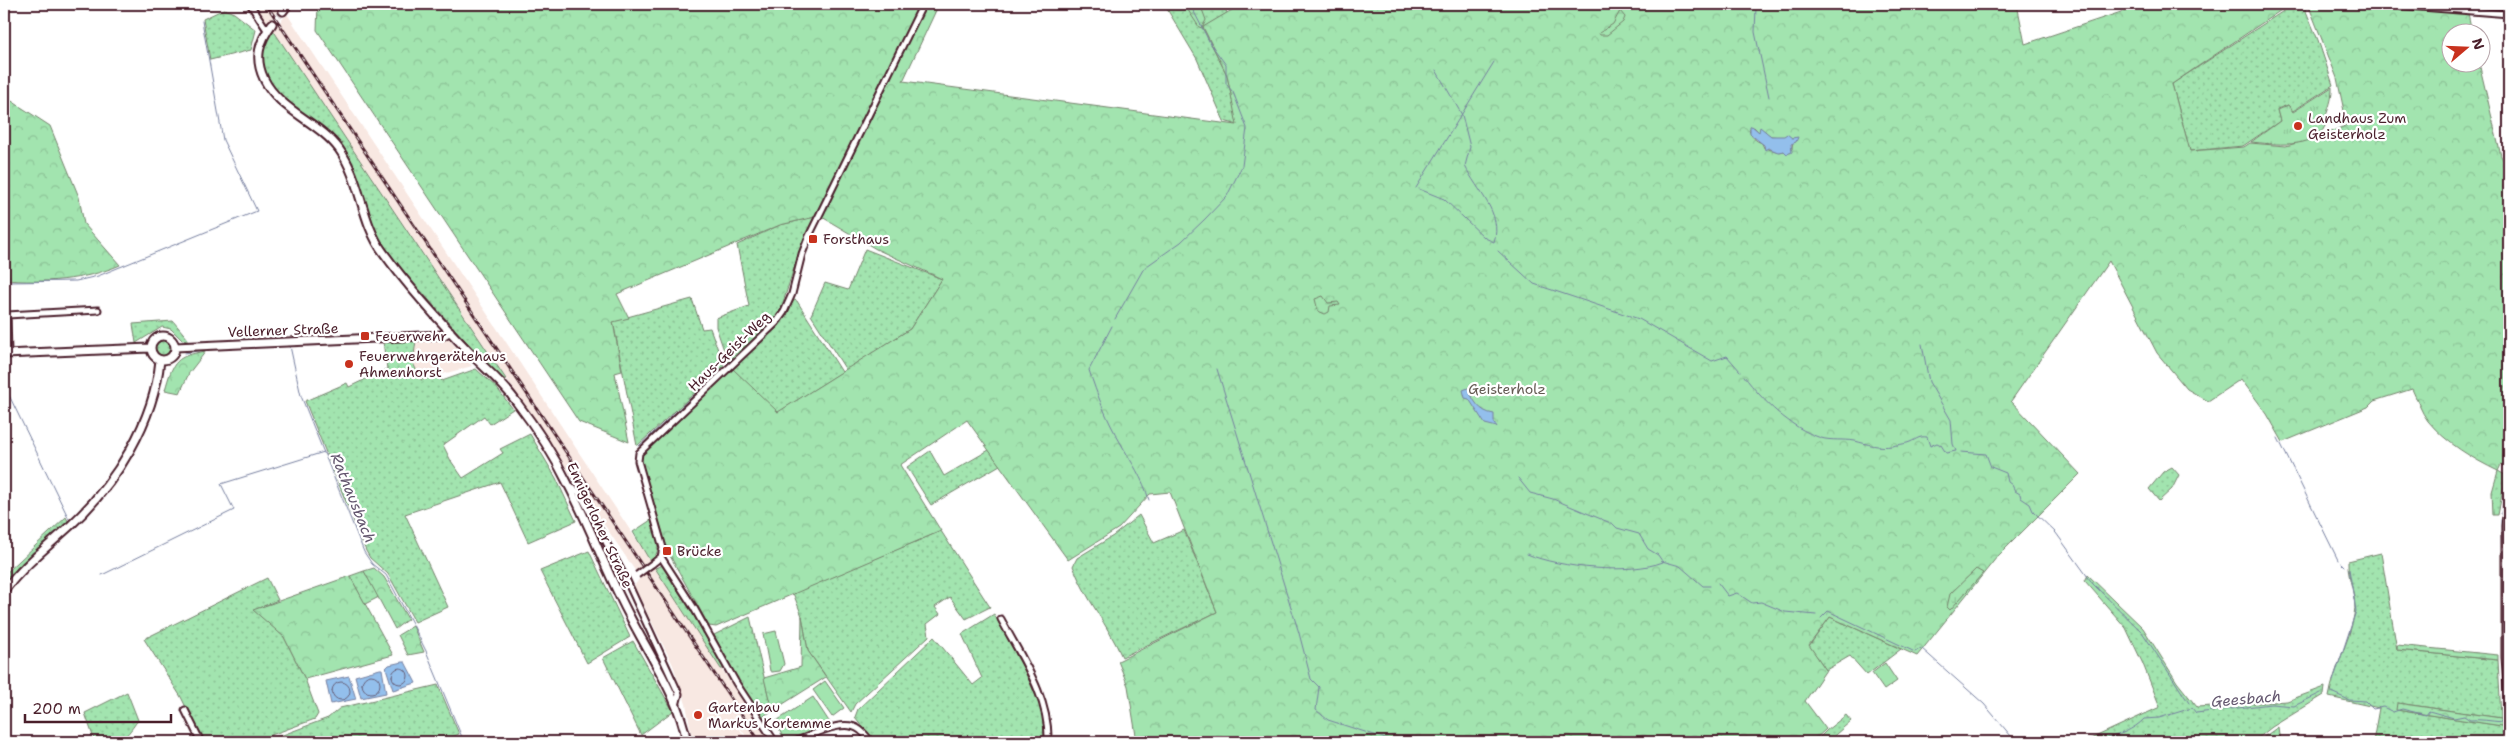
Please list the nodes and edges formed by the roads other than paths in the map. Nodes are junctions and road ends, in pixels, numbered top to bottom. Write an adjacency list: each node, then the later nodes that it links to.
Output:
1 (250, 4): 8 (street)
2 (288, 4): 5 (main road)
3 (923, 4): 17 (street, Haus-Geist-Weg)
4 (2384, 4): 6 (street)
5 (283, 11)
6 (2509, 14)
7 (272, 24): 8 (main road, Ennigerloher Straße)
8 (267, 30): 10 (main road, Ennigerloher Straße)
9 (98, 310): 13 (street)
10 (450, 331): 11 (main road, Vellerner Straße); 15 (main road, Ennigerloher Straße)
11 (175, 347): 12 (main road); 14 (main road)
12 (150, 348): 13 (main road); 14 (main road)
13 (6, 353)
14 (160, 360): 19 (main road)
15 (569, 486): 18 (street); 22 (main road, Ennigerloher Straße)
16 (2509, 498): 21 (main road)
17 (661, 557): 18 (street, bridge); 26 (street)
18 (627, 581): 22 (street)
19 (4, 591)
20 (1001, 619): 29 (street)
21 (2509, 698)
22 (676, 706): 25 (main road, Ennigerloher Straße)
23 (185, 710): 24 (street)
24 (201, 742)
25 (687, 742)
26 (778, 742)
27 (794, 742): 28 (street)
28 (871, 742)
29 (1048, 742)

